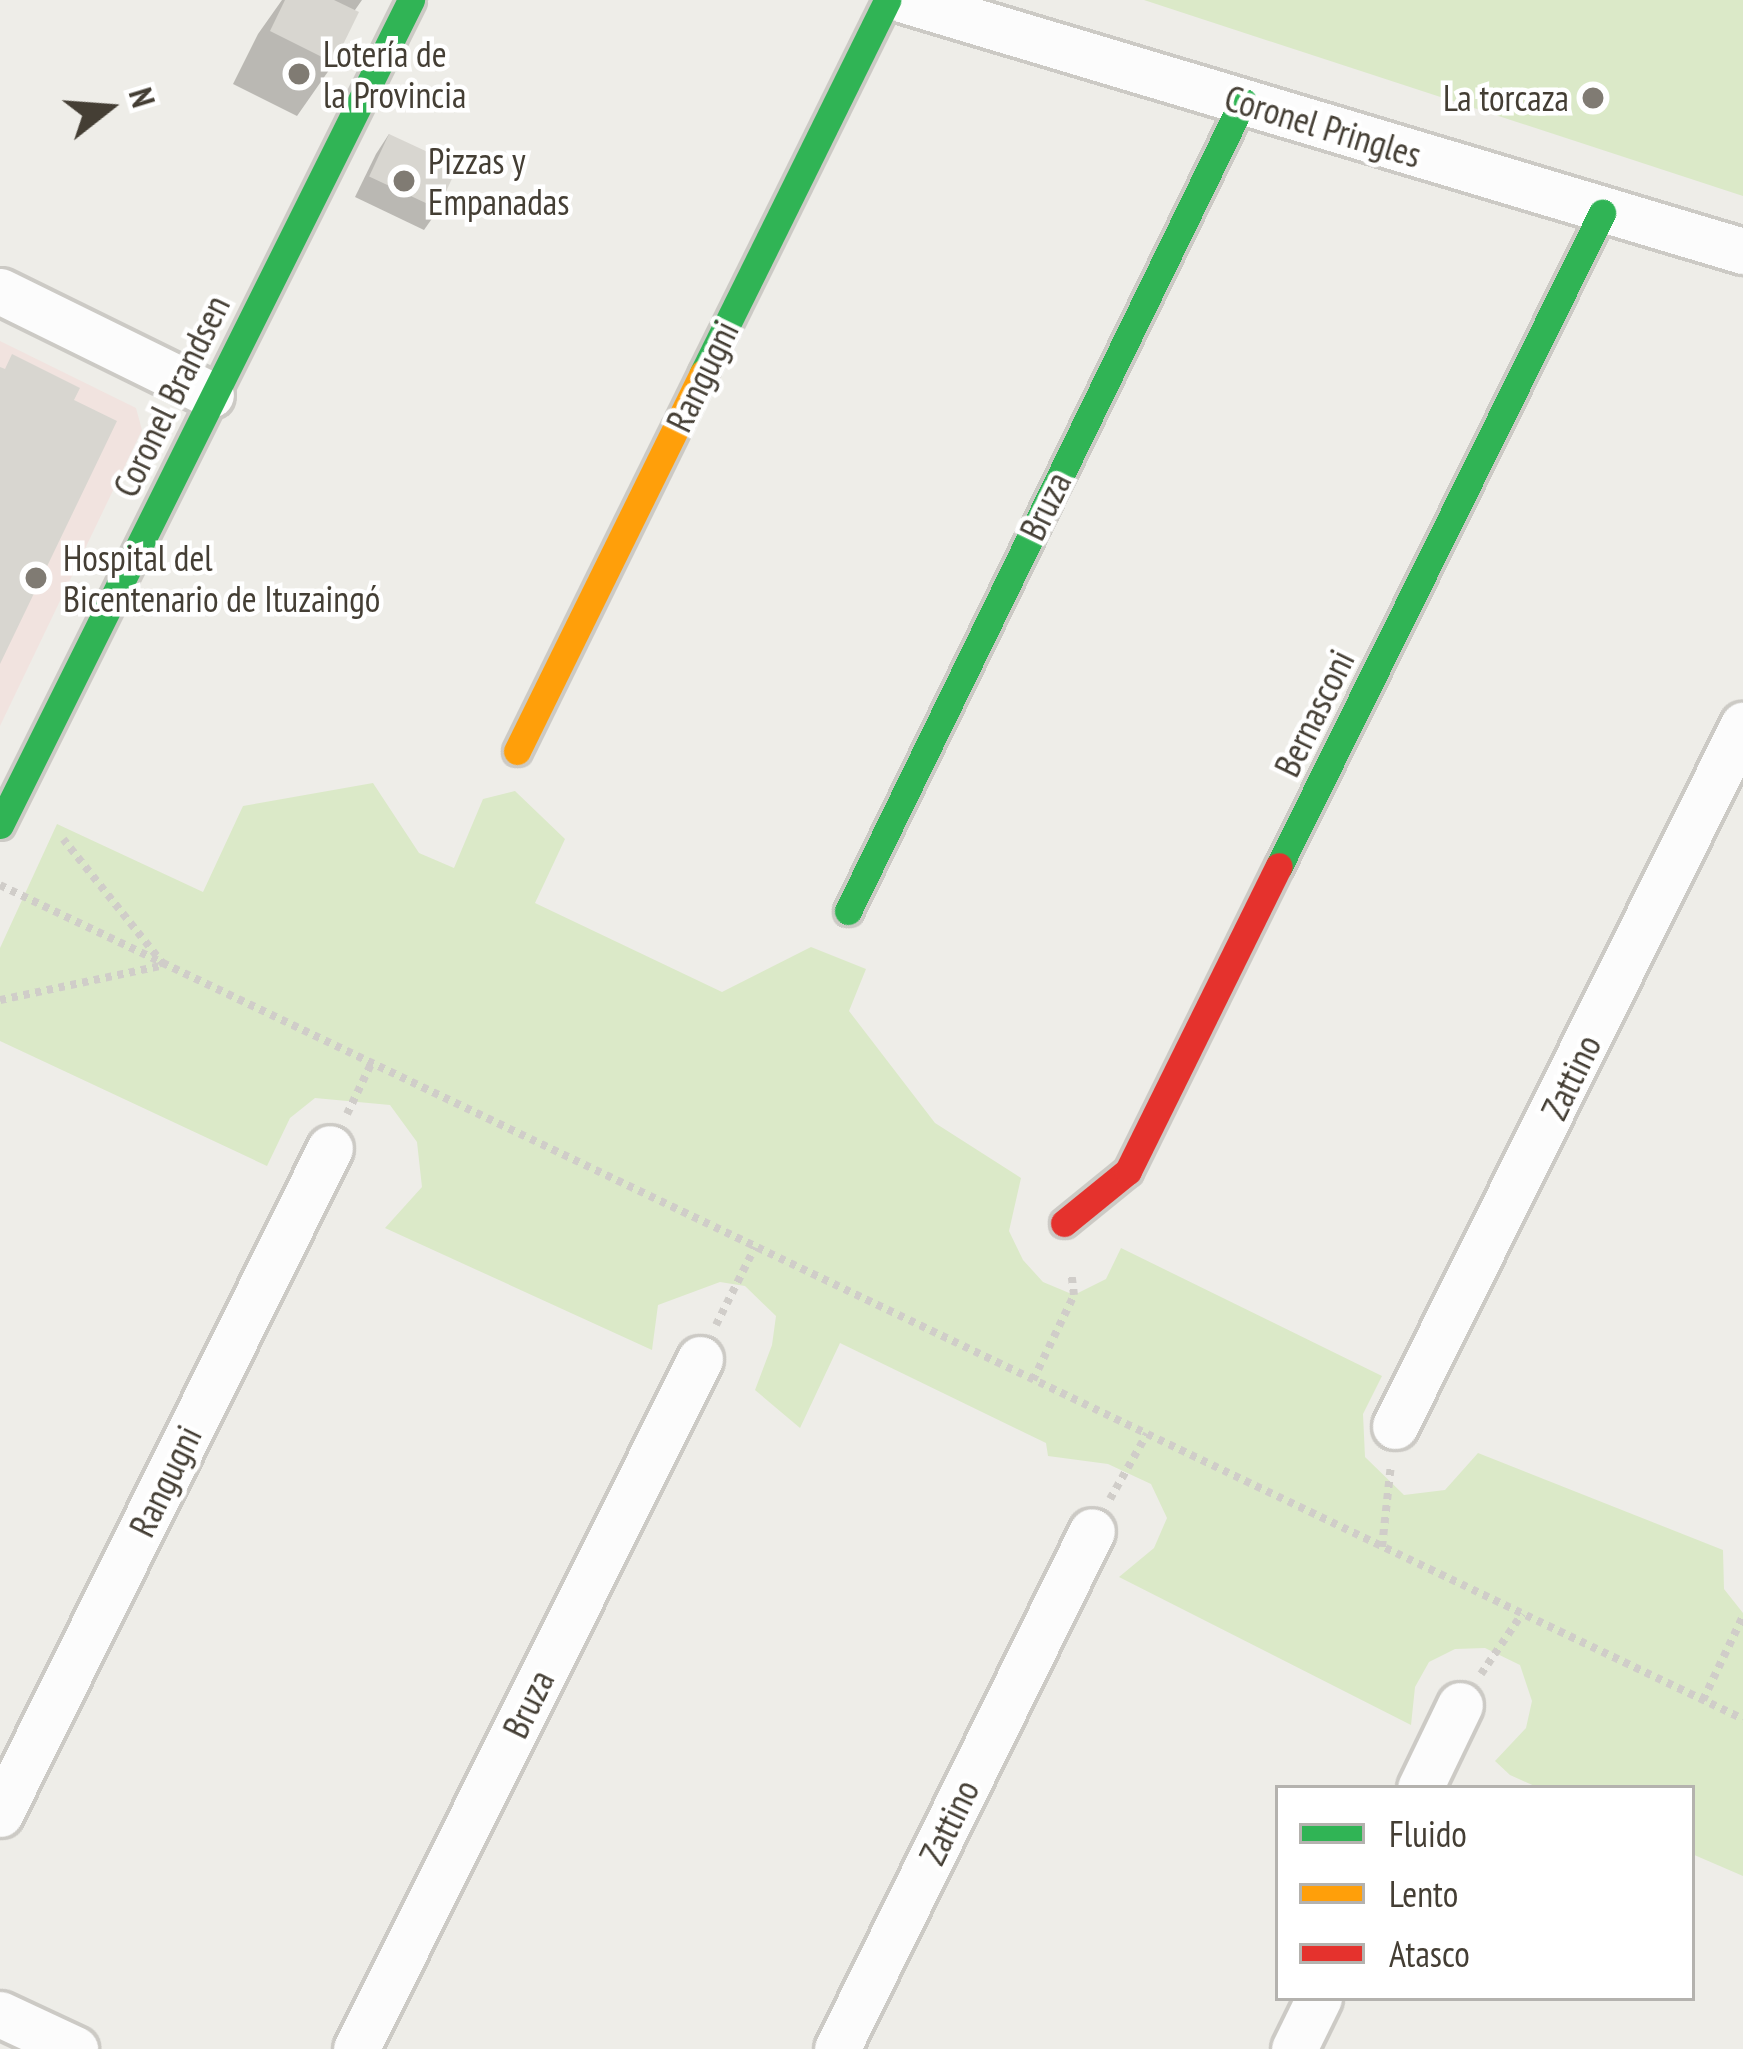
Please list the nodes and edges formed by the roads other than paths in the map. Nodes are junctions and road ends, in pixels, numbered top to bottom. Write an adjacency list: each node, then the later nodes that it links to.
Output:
1 (411, 0): 8 (street, Coronel Brandsen)
2 (887, 0): 10 (street, Rangugni)
3 (904, 0): 4 (street, Coronel Pringles)
4 (1243, 101): 5 (street, Coronel Pringles); 12 (street, Bruza)
5 (1602, 213): 6 (street, Coronel Pringles); 14 (street, Bernasconi)
6 (1743, 251)
7 (0, 291): 8 (street)
8 (211, 395): 11 (street, Coronel Brandsen)
9 (1743, 725): 16 (street, Zattino)
10 (518, 752)
11 (0, 825)
12 (848, 911)
13 (330, 1148): 20 (street, Rangugni)
14 (1064, 1222)
15 (700, 1359): 24 (street, Bruza)
16 (1395, 1426)
17 (1092, 1531): 25 (street, Zattino)
18 (1460, 1705): 19 (street)
19 (1421, 1785)
20 (0, 1814)
21 (1317, 2001): 26 (street)
22 (0, 2014): 23 (street)
23 (75, 2049)
24 (356, 2049)
25 (837, 2049)
26 (1294, 2049)

